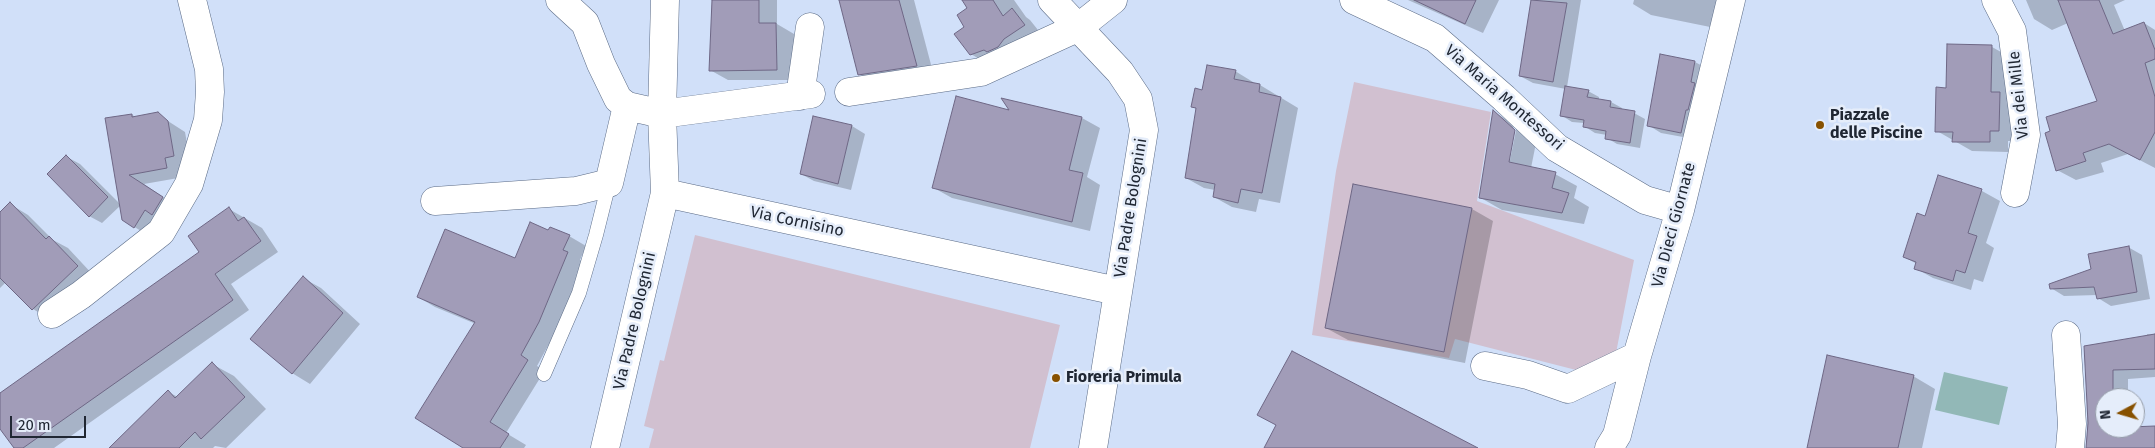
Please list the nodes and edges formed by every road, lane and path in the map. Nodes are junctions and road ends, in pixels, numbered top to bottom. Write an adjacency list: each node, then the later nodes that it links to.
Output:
1 (192, 0): 20 (street)
2 (560, 0): 12 (street)
3 (665, 0): 13 (street)
4 (1052, 0): 10 (street, Via Padre Bolognini)
5 (1113, 0): 10 (street)
6 (1354, 0): 18 (street, Via Maria Montessori)
7 (1731, 0): 18 (street, Via Dieci Giornate)
8 (1996, 0): 16 (street, Via dei Mille)
9 (810, 27): 13 (street)
10 (1079, 27): 11 (street); 19 (street, Via Padre Bolognini)
11 (849, 92)
12 (627, 106): 13 (street); 14 (street)
13 (662, 114): 15 (street)
14 (609, 183): 17 (street); 24 (lane)
15 (665, 193): 19 (street, Via Cornisino); 25 (street, Via Padre Bolognini)
16 (2014, 193)
17 (435, 201)
18 (1680, 210): 22 (street, Via Dieci Giornate)
19 (1117, 290): 26 (street, Via Padre Bolognini)
20 (52, 314)
21 (2066, 335): 28 (street)
22 (1637, 356): 23 (street); 27 (street, Via Dieci Giornate)
23 (1485, 366)
24 (544, 374)
25 (605, 448)
26 (1093, 448)
27 (1609, 448)
28 (2070, 448)

